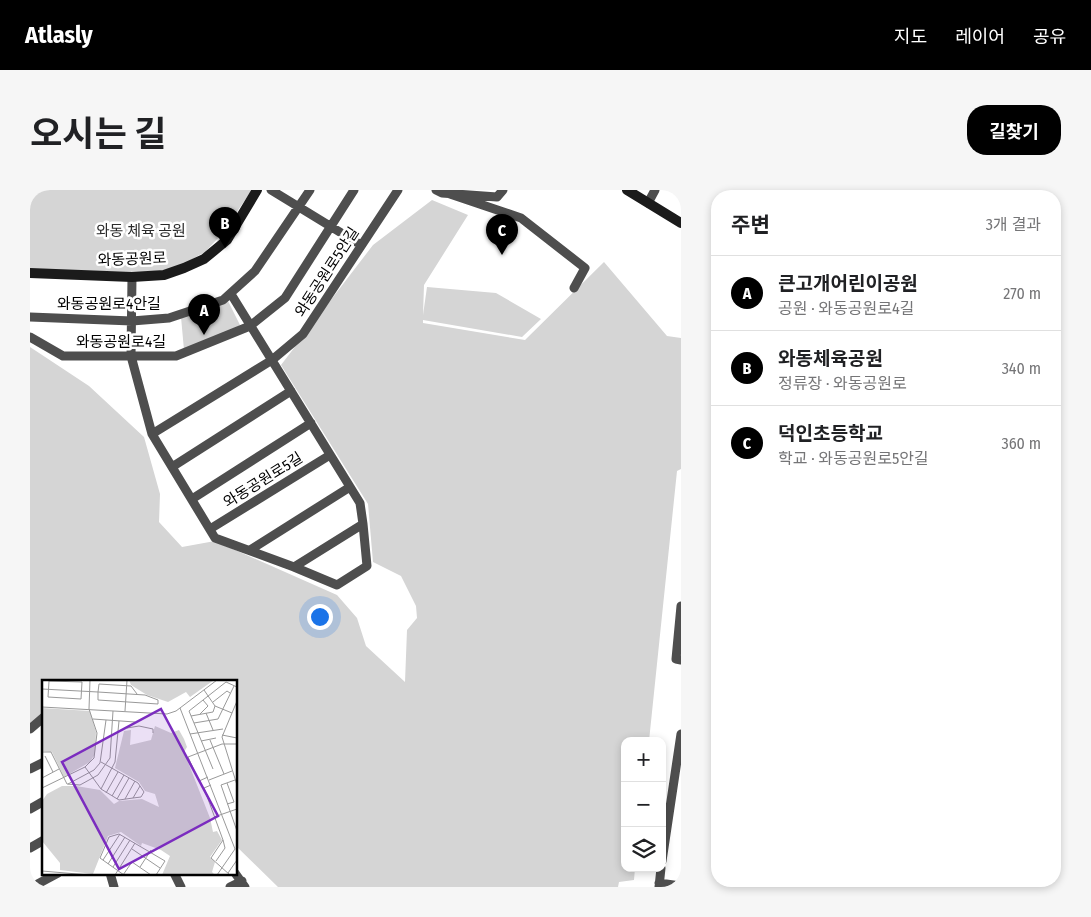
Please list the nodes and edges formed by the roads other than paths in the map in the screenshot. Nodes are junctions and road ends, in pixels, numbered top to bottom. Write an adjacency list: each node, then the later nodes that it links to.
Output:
1 (257, 190): 17 (street, 와동공원로)
2 (271, 190): 12 (street)
3 (310, 190): 12 (street, 와동공원로4안길)
4 (354, 190): 14 (street, 와동공원로4길)
5 (398, 190): 15 (street, 와동공원로5안길)
6 (436, 190): 10 (street)
7 (503, 190): 10 (street)
8 (627, 190): 11 (street)
9 (655, 190): 11 (street)
10 (450, 194): 18 (street)
11 (648, 203): 13 (street)
12 (300, 207): 14 (street); 19 (street, 와동공원로4안길)
13 (681, 223)
14 (330, 226): 15 (street); 22 (street, 와동공원로4길)
15 (361, 245): 25 (street, 와동공원로5안길)
16 (30, 273): 17 (street, 와동공원로)
17 (132, 277): 21 (street)
18 (574, 288)
19 (231, 294): 21 (street, 와동공원로4안길); 22 (street)
20 (30, 317): 21 (street, 와동공원로4안길)
21 (132, 321): 24 (street)
22 (250, 326): 24 (street, 와동공원로4길); 25 (street)
23 (30, 337): 24 (street, 와동공원로4길)
24 (131, 356): 28 (street)
25 (272, 360): 26 (street); 28 (street)
26 (291, 391): 27 (street); 30 (street)
27 (311, 424): 29 (street); 32 (street, 와동공원로5길)
28 (152, 434): 30 (street)
29 (330, 455): 31 (street); 34 (street, 와동공원로5길)
30 (172, 467): 32 (street)
31 (350, 487): 33 (street); 35 (street)
32 (192, 499): 34 (street)
33 (363, 524): 36 (street); 36 (street)
34 (210, 529): 35 (street)
35 (250, 550): 36 (street)
36 (294, 567)
37 (681, 606): 38 (street)
38 (681, 660)
39 (42, 719): 40 (street)
40 (30, 729)
41 (681, 734): 46 (street)
42 (42, 763): 43 (street)
43 (30, 769)
44 (42, 802): 45 (street)
45 (30, 809)
46 (666, 834)
47 (42, 841): 48 (street)
48 (30, 848)
49 (661, 872): 55 (street)
50 (56, 874): 57 (street)
51 (110, 874): 58 (street)
52 (174, 874): 59 (street)
53 (236, 874): 54 (street)
54 (244, 884): 60 (street)
55 (659, 885): 56 (street)
56 (681, 886)
57 (32, 887)
58 (114, 887)
59 (181, 887)
60 (230, 887)

